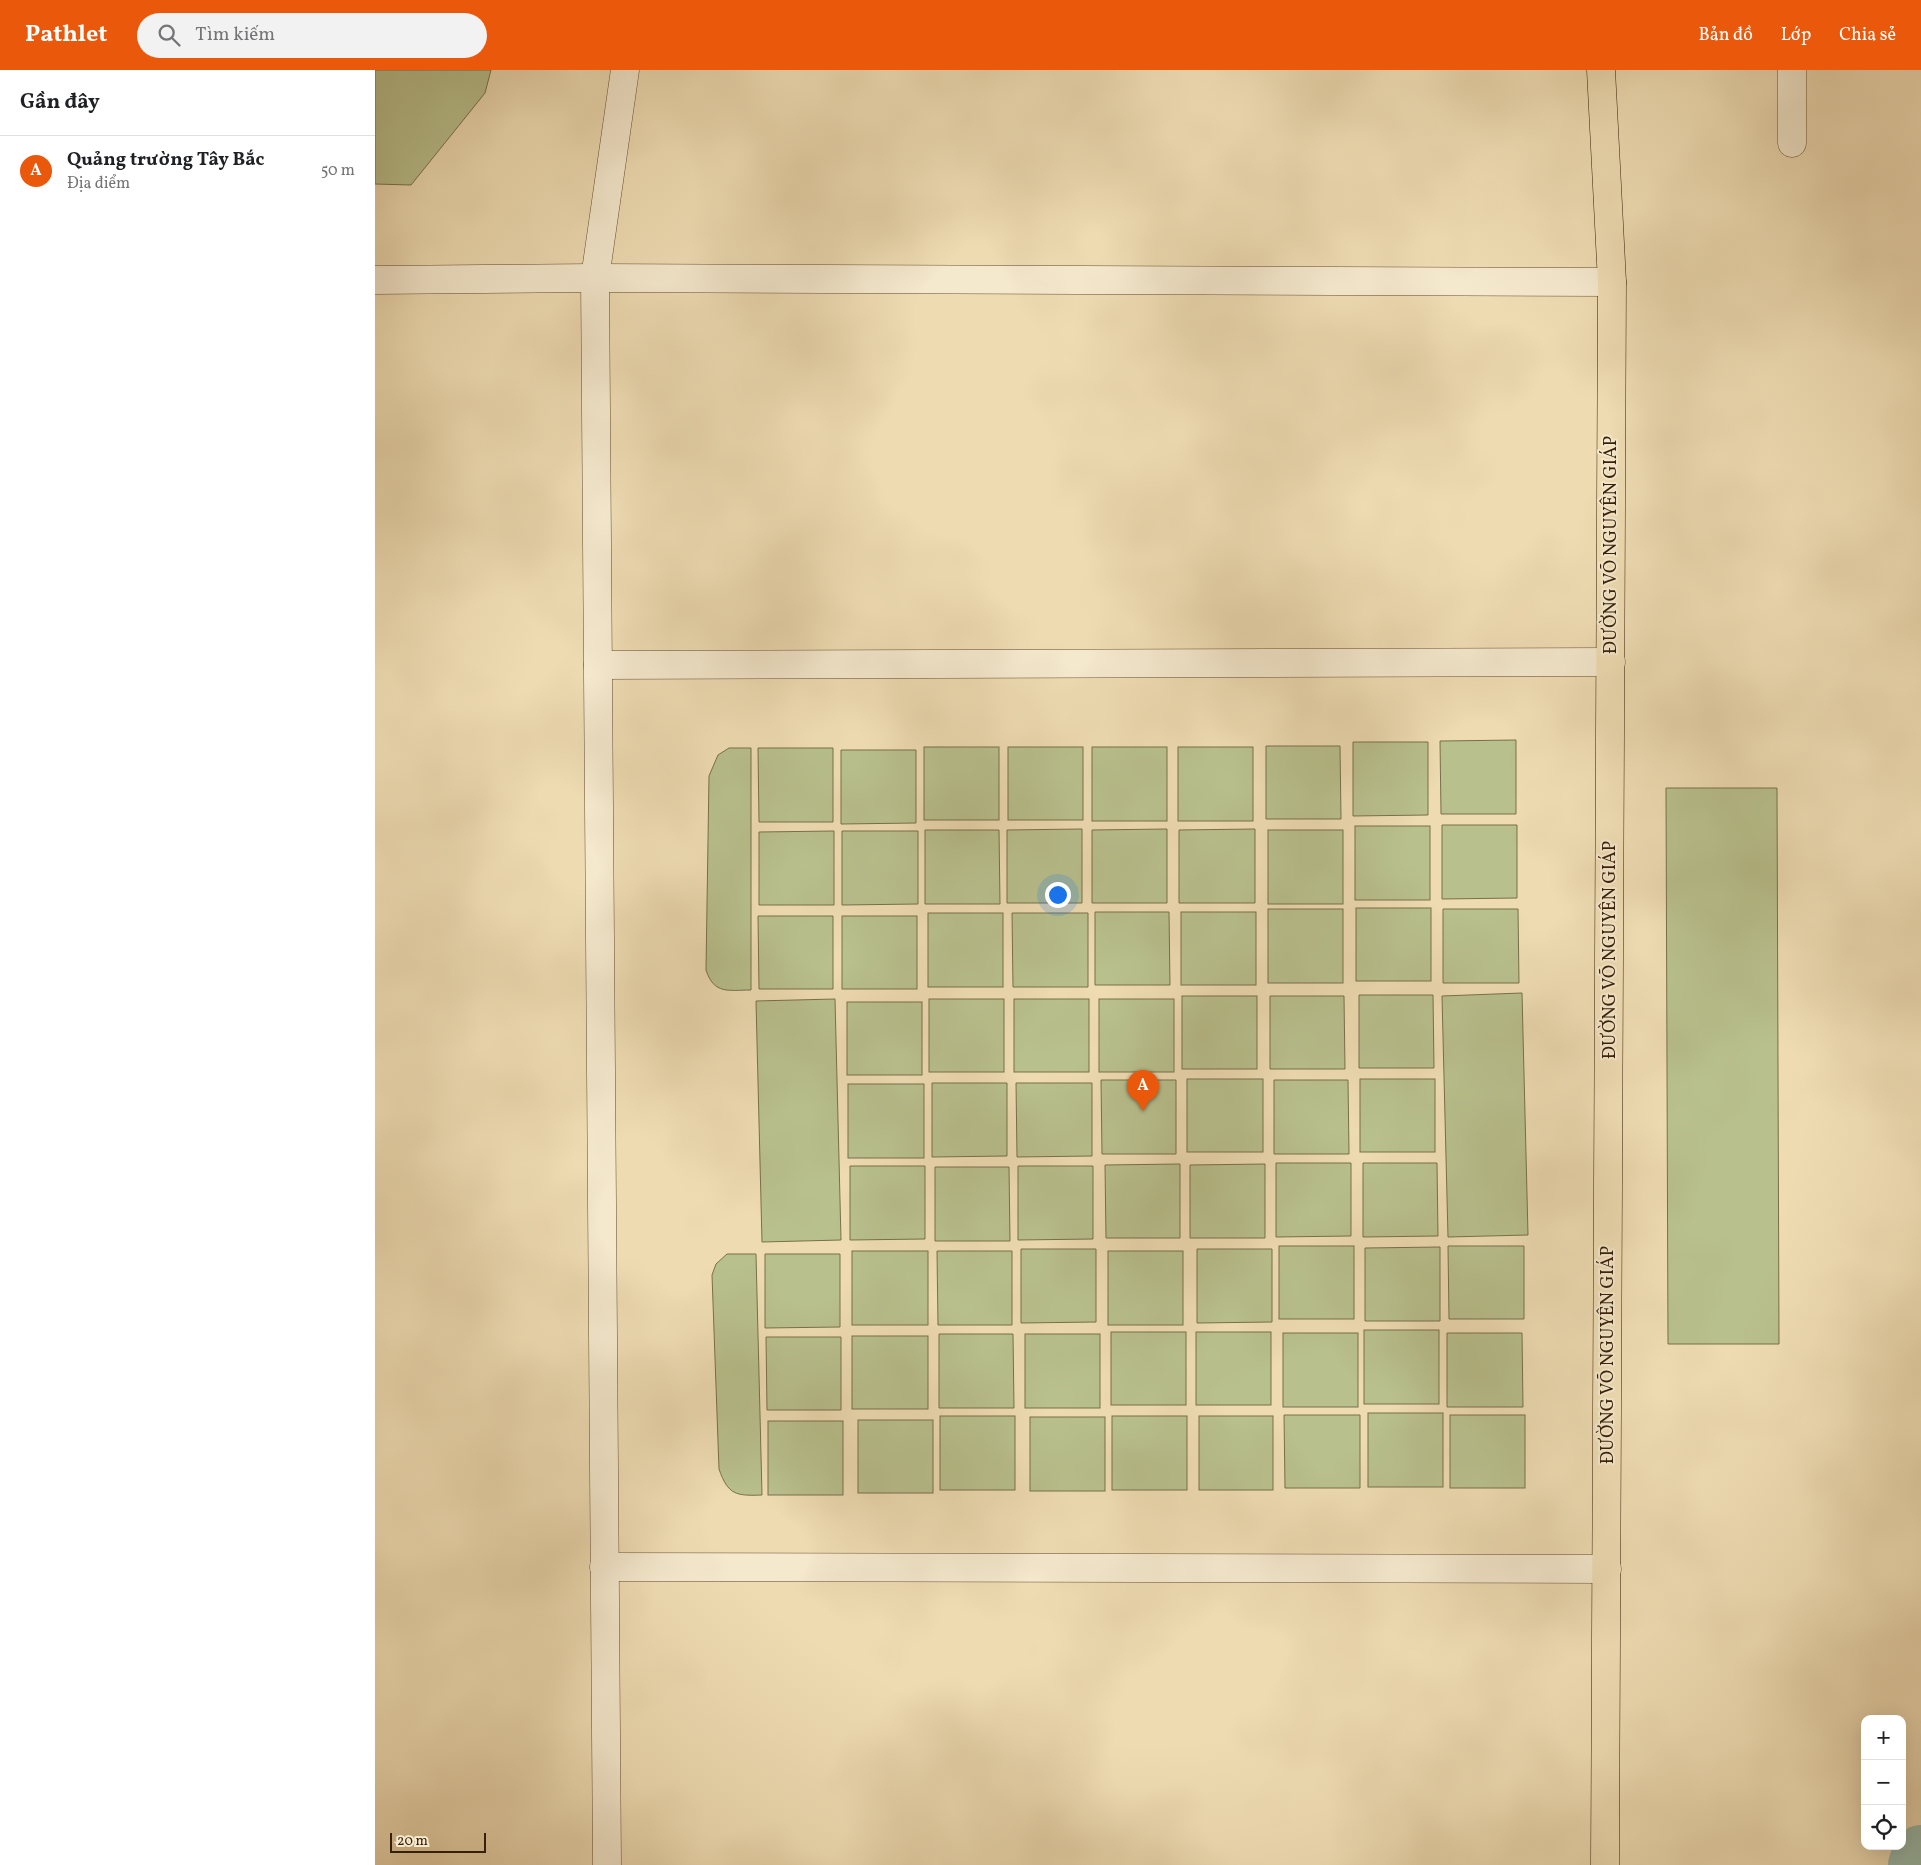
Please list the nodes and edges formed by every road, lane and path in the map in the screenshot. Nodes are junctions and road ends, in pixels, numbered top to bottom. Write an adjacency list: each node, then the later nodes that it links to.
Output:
1 (625, 70): 5 (street)
2 (1601, 70): 7 (main road, ĐƯỜNG VÕ NGUYÊN GIÁP)
3 (1792, 70): 4 (street)
4 (1792, 143)
5 (595, 278): 6 (street); 7 (street); 9 (street)
6 (375, 280)
7 (1612, 282): 8 (main road, ĐƯỜNG VÕ NGUYÊN GIÁP)
8 (1611, 662): 9 (street); 11 (main road, ĐƯỜNG VÕ NGUYÊN GIÁP)
9 (598, 665): 10 (street)
10 (604, 1567): 11 (street); 13 (street)
11 (1607, 1570): 12 (main road, ĐƯỜNG VÕ NGUYÊN GIÁP)
12 (1605, 1831): 14 (main road, ĐƯỜNG VÕ NGUYÊN GIÁP); 15 (main road, ĐƯỜNG VÕ NGUYÊN GIÁP)
13 (607, 1865)
14 (1589, 1865)
15 (1605, 1865)

